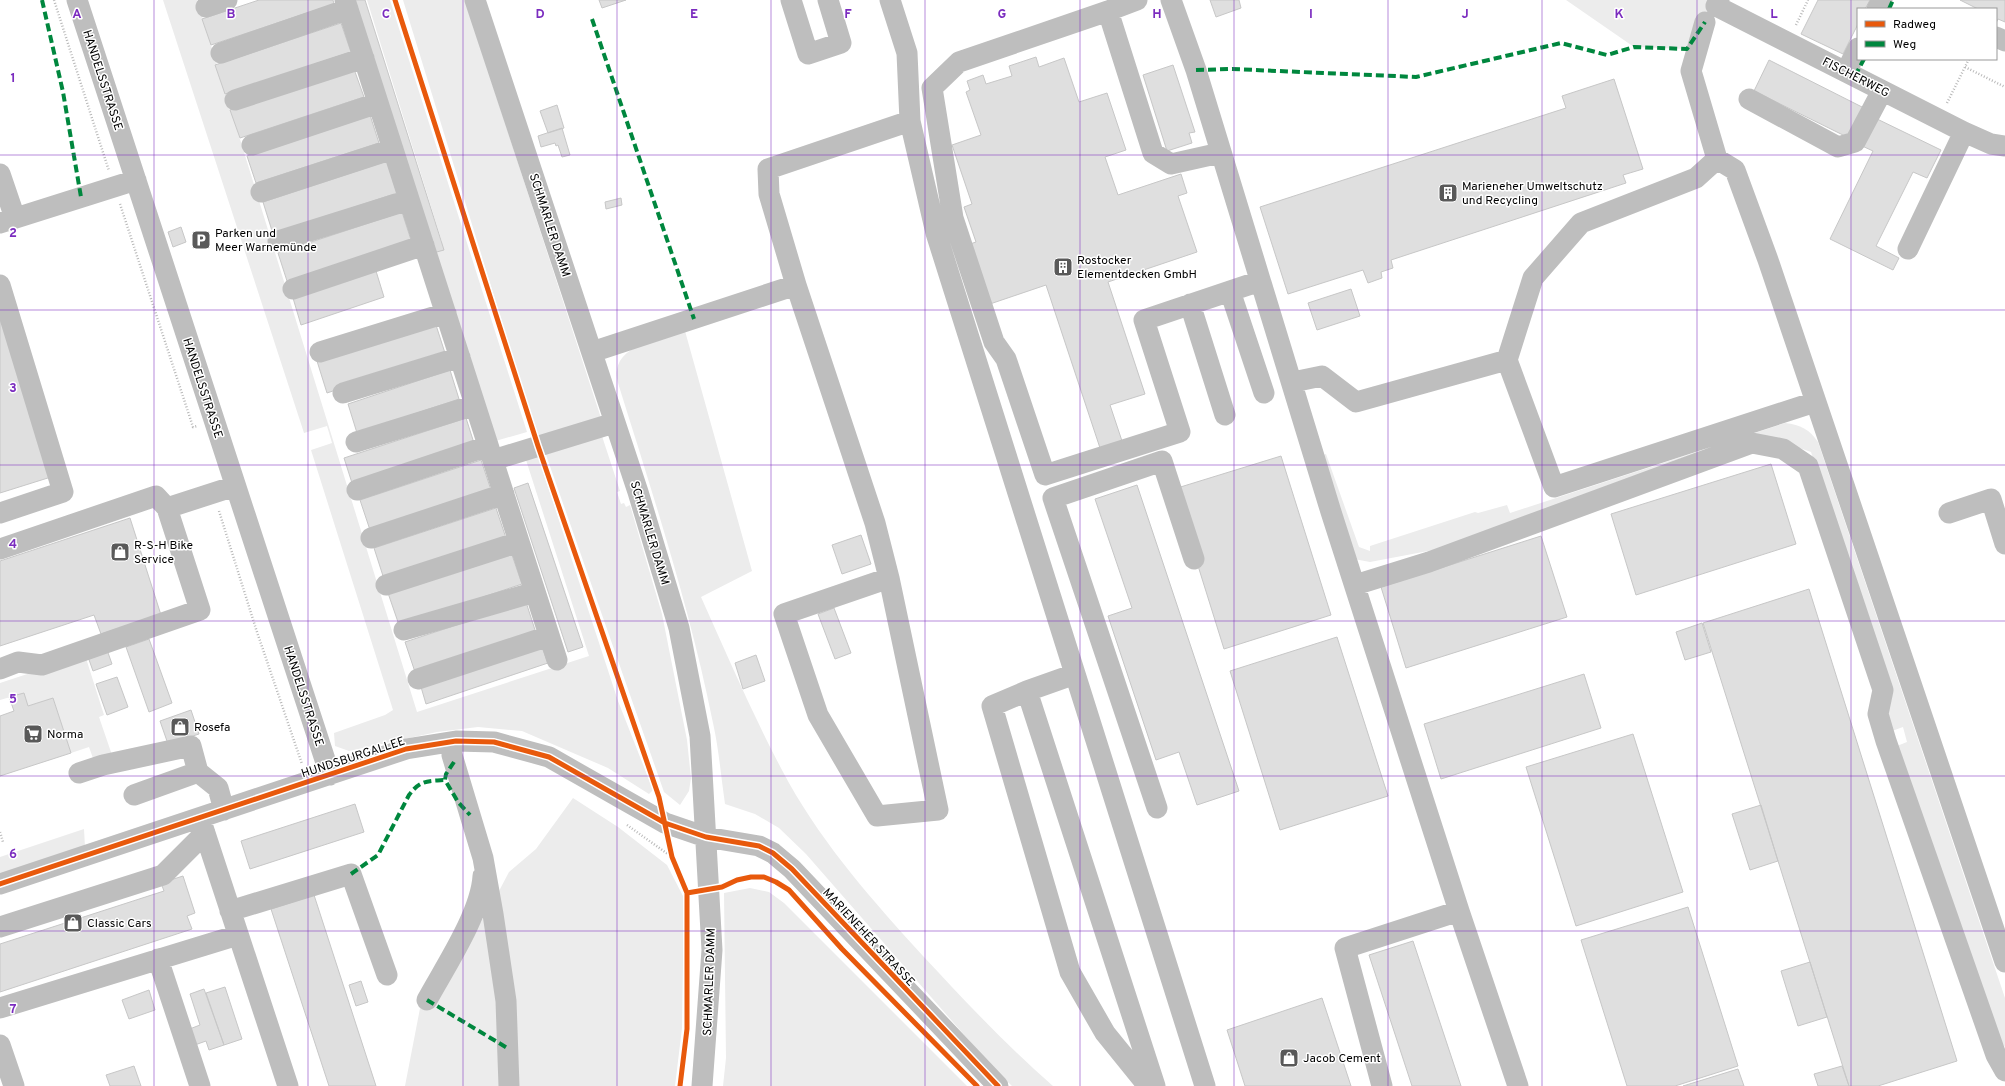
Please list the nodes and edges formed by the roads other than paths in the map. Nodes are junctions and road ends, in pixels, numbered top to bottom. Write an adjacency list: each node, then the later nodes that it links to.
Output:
1 (77, 0): 30 (street, HANDELSSTRASSE)
2 (227, 0): 11 (street)
3 (475, 0): 45 (street, SCHMARLER DAMM)
4 (791, 0): 5 (street)
5 (828, 0)
6 (890, 0): 22 (street)
7 (1137, 0): 12 (street)
8 (1171, 0): 27 (street)
9 (1719, 0): 17 (street, FISCHERWEG)
10 (346, 5): 15 (street); 16 (street)
11 (206, 6)
12 (1108, 11): 27 (street); 42 (street)
13 (1705, 22): 28 (street)
14 (1857, 50): 17 (street)
15 (221, 54)
16 (364, 58): 20 (street); 21 (street)
17 (1846, 72): 18 (street, FISCHERWEG)
18 (1882, 91): 19 (street); 23 (street, FISCHERWEG)
19 (1749, 99)
20 (235, 100)
21 (378, 103): 24 (street); 26 (street)
22 (910, 121): 39 (street); 77 (street)
23 (1964, 132): 25 (street, FISCHERWEG); 36 (street)
24 (252, 145)
25 (2005, 146)
26 (393, 149): 31 (street); 32 (street)
27 (1220, 153): 37 (street)
28 (1717, 159): 47 (street); 51 (street)
29 (0, 174): 33 (street)
30 (136, 180): 33 (street); 57 (street, HANDELSSTRASSE)
31 (262, 192)
32 (409, 200): 34 (street); 35 (street)
33 (8, 220)
34 (278, 241)
35 (424, 245): 40 (street); 43 (street)
36 (1908, 249)
37 (1260, 281): 41 (street); 48 (street)
38 (0, 285): 62 (street)
39 (796, 285): 45 (street); 69 (street)
40 (294, 289)
41 (1230, 291): 42 (street); 50 (street)
42 (1190, 304): 53 (street)
43 (446, 313): 44 (street); 46 (street)
44 (320, 352)
45 (592, 352): 54 (street, SCHMARLER DAMM)
46 (460, 357): 49 (street); 52 (street)
47 (1507, 360): 48 (street); 51 (street)
48 (1293, 382): 71 (street)
49 (343, 393)
50 (1264, 393)
51 (1816, 402): 96 (street)
52 (475, 405): 55 (street); 56 (street)
53 (1225, 415)
54 (614, 423): 56 (street); 88 (street, SCHMARLER DAMM)
55 (356, 442)
56 (491, 453): 58 (street); 59 (street)
57 (235, 486): 61 (street); 83 (street, HANDELSSTRASSE)
58 (356, 490)
59 (504, 494): 64 (street); 65 (street)
60 (1998, 497): 63 (street); 66 (street)
61 (168, 508): 67 (street); 76 (street)
62 (0, 513)
63 (1949, 513)
64 (371, 538)
65 (519, 542): 70 (street); 72 (street)
66 (2005, 544)
67 (0, 549)
68 (1194, 559): 85 (street)
69 (889, 578): 69 (street)
70 (386, 585)
71 (1355, 585): 92 (street); 101 (street)
72 (535, 592): 73 (street); 74 (street)
73 (404, 630)
74 (549, 636): 75 (street); 78 (street)
75 (557, 660)
76 (0, 669)
77 (1075, 674): 79 (street); 110 (street)
78 (418, 679)
79 (1027, 691): 108 (street); 109 (street)
80 (452, 755): 89 (street)
81 (198, 772): 82 (street); 84 (street); 86 (street)
82 (79, 773)
83 (330, 775): 86 (street, HUNDSBURGALLEE); 88 (street, HUNDSBURGALLEE)
84 (134, 796)
85 (1157, 808)
86 (224, 810): 87 (street, HUNDSBURGALLEE)
87 (202, 826): 90 (street, HUNDSBURGALLEE); 91 (street); 93 (street)
88 (706, 837): 106 (street, SCHMARLER DAMM); 107 (street, MARIENEHER STRASSE)
89 (483, 858): 98 (street); 105 (street)
90 (0, 884)
91 (230, 911): 94 (street); 97 (street)
92 (1459, 911): 111 (street); 112 (street)
93 (0, 928)
94 (238, 935): 95 (street); 104 (street)
95 (158, 959): 99 (street); 103 (street)
96 (2005, 962)
97 (387, 976)
98 (427, 1000)
99 (0, 1008)
100 (0, 1045): 102 (street)
101 (2005, 1071)
102 (14, 1086)
103 (200, 1086)
104 (288, 1086)
105 (509, 1086)
106 (702, 1086)
107 (998, 1086)
108 (1148, 1086)
109 (1155, 1086)
110 (1205, 1086)
111 (1382, 1086)
112 (1518, 1086)

